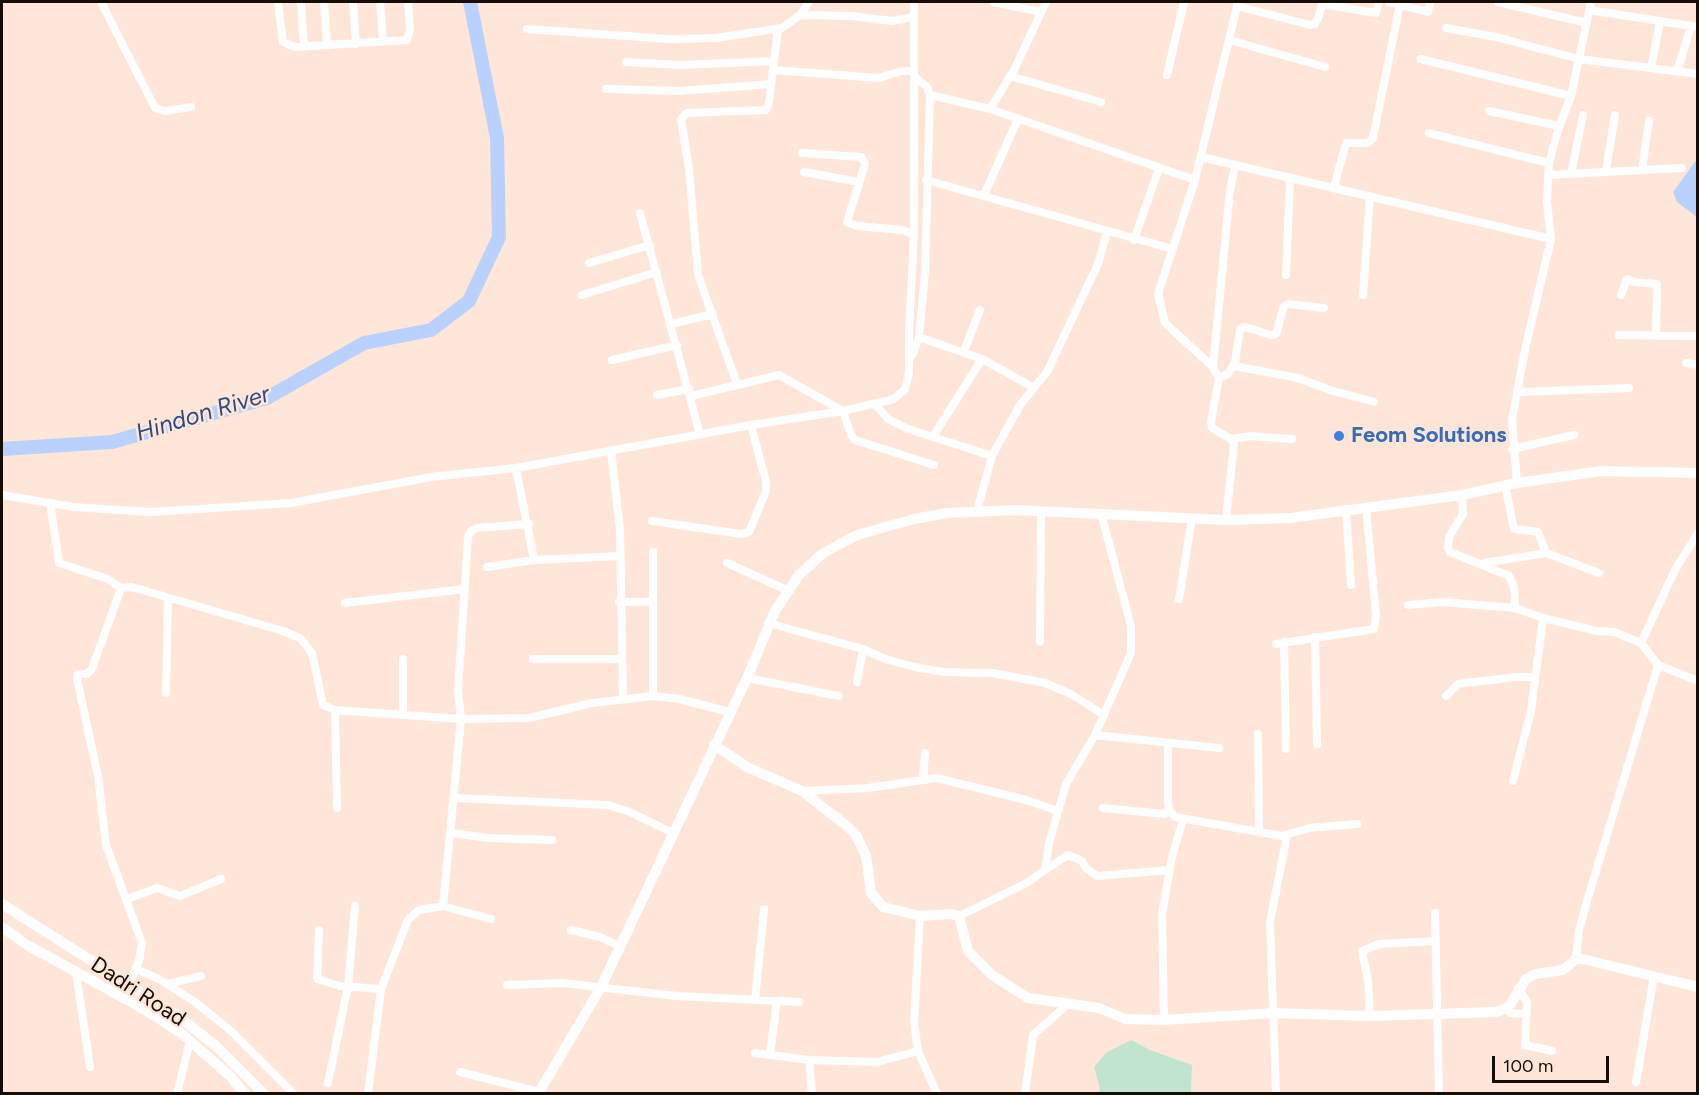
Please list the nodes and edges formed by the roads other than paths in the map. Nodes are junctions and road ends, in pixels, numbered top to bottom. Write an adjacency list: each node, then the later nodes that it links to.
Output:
1 (101, 2): 51 (street)
2 (278, 2): 34 (street)
3 (302, 2): 34 (street)
4 (324, 2): 33 (street)
5 (353, 2): 32 (street)
6 (380, 2): 31 (street)
7 (408, 2): 31 (street)
8 (809, 2): 22 (street)
9 (914, 2): 23 (street)
10 (994, 2): 21 (street)
11 (1046, 2): 21 (street)
12 (1184, 2): 44 (street)
13 (1379, 2): 17 (street)
14 (1389, 2): 19 (street)
15 (1430, 2): 19 (street)
16 (1498, 2): 25 (street)
17 (1322, 3): 18 (street)
18 (1238, 4): 30 (street)
19 (1400, 4): 75 (street)
20 (1590, 6): 24 (street); 25 (street)
21 (1041, 12): 45 (street)
22 (800, 15): 23 (street); 29 (street)
23 (914, 17): 42 (street)
24 (1660, 21): 26 (street); 40 (street)
25 (1587, 23): 36 (street)
26 (1694, 26): 41 (street)
27 (1446, 28): 36 (street)
28 (527, 29): 29 (street)
29 (778, 29): 38 (street)
30 (1228, 40): 39 (street); 61 (street)
31 (383, 42): 32 (street)
32 (356, 44): 33 (street)
33 (327, 45): 34 (street)
34 (304, 46)
35 (1421, 59): 49 (street)
36 (1579, 59): 40 (street); 49 (street)
37 (626, 63): 38 (street)
38 (773, 66): 42 (street); 46 (street)
39 (1325, 67)
40 (1650, 68): 41 (street)
41 (1677, 72): 43 (street)
42 (914, 73): 48 (street); 80 (street)
43 (1698, 74)
44 (1167, 75)
45 (1010, 76): 50 (street); 52 (street)
46 (771, 84): 47 (street); 93 (street)
47 (606, 89)
48 (930, 95): 52 (street); 71 (street)
49 (1571, 96): 58 (street)
50 (1101, 102)
51 (191, 107)
52 (990, 109): 56 (street)
53 (1489, 111): 58 (street)
54 (1582, 115): 69 (street)
55 (1615, 115): 67 (street)
56 (1018, 119): 64 (street); 76 (street)
57 (1649, 121): 66 (street)
58 (1559, 126): 62 (street)
59 (1428, 133): 62 (street)
60 (802, 153): 74 (street)
61 (1201, 158): 63 (street); 72 (street)
62 (1549, 163): 70 (street)
63 (1235, 166): 73 (street); 107 (street)
64 (1160, 168): 72 (street); 82 (street)
65 (1682, 168): 66 (street)
66 (1641, 170): 67 (street)
67 (1606, 171): 69 (street)
68 (804, 172): 74 (street)
69 (1571, 174): 70 (street)
70 (1548, 175): 81 (street)
71 (926, 180): 76 (street); 98 (street)
72 (1195, 180): 84 (street)
73 (1290, 180): 75 (street); 87 (street)
74 (859, 182): 80 (street)
75 (1334, 187): 77 (street)
76 (984, 195): 79 (street)
77 (1370, 196): 81 (street); 89 (street)
78 (640, 213): 83 (street)
79 (1107, 232): 82 (street); 110 (street)
80 (914, 235): 101 (street)
81 (1551, 239): 113 (street)
82 (1134, 240): 84 (street)
83 (650, 244): 85 (street); 86 (street)
84 (1173, 249): 107 (street)
85 (589, 263)
86 (657, 272): 88 (street); 94 (street)
87 (1286, 275)
88 (582, 295)
89 (1363, 295)
90 (1621, 295): 96 (street)
91 (1324, 308): 106 (street)
92 (980, 310): 100 (street)
93 (713, 314): 94 (street); 109 (street)
94 (671, 324): 99 (street)
95 (1618, 335): 96 (street)
96 (1656, 336): 97 (street)
97 (1698, 336)
98 (919, 337): 100 (street); 101 (street)
99 (677, 345): 103 (street); 112 (street)
100 (963, 351): 102 (street)
101 (909, 358): 116 (street)
102 (982, 359): 110 (street); 120 (street)
103 (612, 360)
104 (1686, 363): 105 (street)
105 (1698, 365)
106 (1234, 366): 108 (street); 115 (street)
107 (1213, 367): 108 (street)
108 (1219, 378): 122 (street)
109 (737, 384): 112 (street); 117 (street)
110 (1034, 388): 126 (street)
111 (1629, 388): 113 (street)
112 (690, 392): 114 (street); 119 (street)
113 (1517, 392): 124 (street)
114 (657, 395)
115 (1374, 402)
116 (876, 405): 117 (street); 120 (street)
117 (843, 411): 118 (street); 127 (street)
118 (751, 425): 119 (street); 141 (street)
119 (700, 435): 125 (street)
120 (934, 435): 126 (street)
121 (1574, 435): 124 (street)
122 (1231, 439): 123 (street); 140 (street)
123 (1292, 439)
124 (1512, 449): 130 (street)
125 (611, 450): 128 (street); 148 (street)
126 (992, 456): 136 (street)
127 (934, 465)
128 (516, 468): 133 (street); 142 (street)
129 (1698, 473): 130 (street)
130 (1511, 484): 132 (street); 147 (street)
131 (2, 495): 133 (street)
132 (1462, 495): 134 (street); 151 (street)
133 (50, 503): 155 (street)
134 (1366, 507): 135 (street); 167 (street)
135 (1346, 509): 140 (street); 154 (street)
136 (977, 511): 137 (street); 157 (street)
137 (1041, 511): 138 (street); 168 (street)
138 (1101, 513): 139 (street); 187 (street)
139 (1192, 518): 140 (street); 159 (street)
140 (1226, 520)
141 (652, 521)
142 (529, 524): 149 (street); 156 (street)
143 (1698, 532): 144 (street)
144 (1688, 549): 146 (street); 169 (street)
145 (653, 552): 161 (street)
146 (1698, 552)
147 (1546, 553): 151 (street); 153 (street)
148 (620, 556): 149 (street); 160 (street)
149 (534, 560): 152 (street)
150 (727, 563): 157 (street)
151 (1483, 563): 164 (street)
152 (488, 567)
153 (1599, 573)
154 (1351, 585)
155 (121, 588): 158 (street); 215 (street)
156 (465, 589): 162 (street); 188 (street)
157 (789, 591): 166 (street)
158 (168, 598): 179 (street); 184 (street)
159 (1179, 599)
160 (619, 602): 161 (street); 173 (street)
161 (652, 602): 180 (street)
162 (345, 603)
163 (1408, 604): 164 (street)
164 (1515, 608): 165 (street)
165 (1543, 618): 169 (street); 175 (street)
166 (768, 623): 170 (street); 176 (street)
167 (1315, 637): 192 (street); 195 (street)
168 (1040, 642)
169 (1641, 643): 174 (street)
170 (863, 649): 178 (street); 187 (street)
171 (403, 659): 186 (street)
172 (533, 659): 173 (street)
173 (621, 659): 183 (street)
174 (1658, 665): 177 (street); 229 (street)
175 (1534, 677): 182 (street); 198 (street)
176 (747, 678): 181 (street); 185 (street)
177 (1698, 681)
178 (857, 682)
179 (166, 693)
180 (653, 696): 183 (street); 185 (street)
181 (839, 696)
182 (1446, 696)
183 (623, 698): 188 (street)
184 (335, 710): 186 (street); 201 (street)
185 (730, 712): 193 (street)
186 (403, 713): 188 (street)
187 (1104, 715): 189 (street)
188 (461, 719): 200 (street)
189 (1095, 735): 191 (street); 204 (street)
190 (1258, 735): 207 (street)
191 (1168, 743): 194 (street); 203 (street)
192 (1317, 744)
193 (714, 745): 199 (street); 209 (street)
194 (1219, 748)
195 (1286, 749)
196 (925, 753): 197 (street)
197 (923, 779): 199 (street); 204 (street)
198 (1513, 781)
199 (802, 791): 221 (street)
200 (454, 798): 208 (street); 209 (street)
201 (337, 808)
202 (1103, 808): 203 (street)
203 (1169, 810): 205 (street)
204 (1058, 812): 212 (street)
205 (1183, 819): 207 (street); 213 (street)
206 (1357, 824): 210 (street)
207 (1259, 832): 210 (street)
208 (451, 833): 211 (street); 218 (street)
209 (673, 833): 228 (street)
210 (1287, 835): 248 (street)
211 (552, 840)
212 (1045, 870): 213 (street); 222 (street)
213 (1170, 870): 251 (street)
214 (221, 879): 215 (street)
215 (127, 899): 230 (street)
216 (2, 904): 234 (street, Dadri Road)
217 (355, 906): 237 (street)
218 (443, 906): 223 (street); 241 (street)
219 (764, 909): 242 (street)
220 (1435, 913): 227 (street)
221 (920, 916): 222 (street); 253 (street)
222 (959, 916): 245 (street)
223 (491, 919)
224 (2, 927): 231 (street, Dadri Road)
225 (319, 930): 237 (street)
226 (571, 930): 228 (street)
227 (1435, 941): 247 (street); 250 (street)
228 (619, 946): 238 (street)
229 (1576, 959): 233 (street); 240 (street)
230 (136, 969): 234 (street); 235 (street)
231 (76, 972): 252 (street, Dadri Road); 258 (street)
232 (201, 976): 235 (street)
233 (1654, 976): 239 (street); 260 (street)
234 (129, 984): 265 (street, Dadri Road)
235 (168, 984): 266 (street)
236 (507, 985): 238 (street)
237 (348, 986): 241 (street); 261 (street)
238 (601, 987): 242 (street); 262 (street)
239 (1698, 987)
240 (1518, 988): 246 (street); 249 (street)
241 (381, 989): 267 (street)
242 (755, 1000): 243 (street)
243 (777, 1001): 244 (street); 256 (street)
244 (799, 1002)
245 (1068, 1004): 251 (street); 270 (street)
246 (1508, 1008): 247 (street); 249 (street)
247 (1437, 1012): 250 (street); 272 (street)
248 (1273, 1013): 250 (street); 251 (street); 271 (street)
249 (1526, 1014): 254 (street)
250 (1370, 1016)
251 (1164, 1020)
252 (190, 1041): 263 (street); 264 (street, Dadri Road)
253 (918, 1051): 257 (street); 269 (street)
254 (1552, 1051)
255 (754, 1053): 256 (street)
256 (770, 1054): 257 (street)
257 (809, 1060): 268 (street)
258 (90, 1066)
259 (460, 1072): 262 (street)
260 (1636, 1082)
261 (328, 1083)
262 (539, 1093)
263 (177, 1094)
264 (245, 1094)
265 (264, 1094)
266 (294, 1094)
267 (368, 1094)
268 (812, 1094)
269 (937, 1094)
270 (1025, 1094)
271 (1276, 1094)
272 (1439, 1094)

